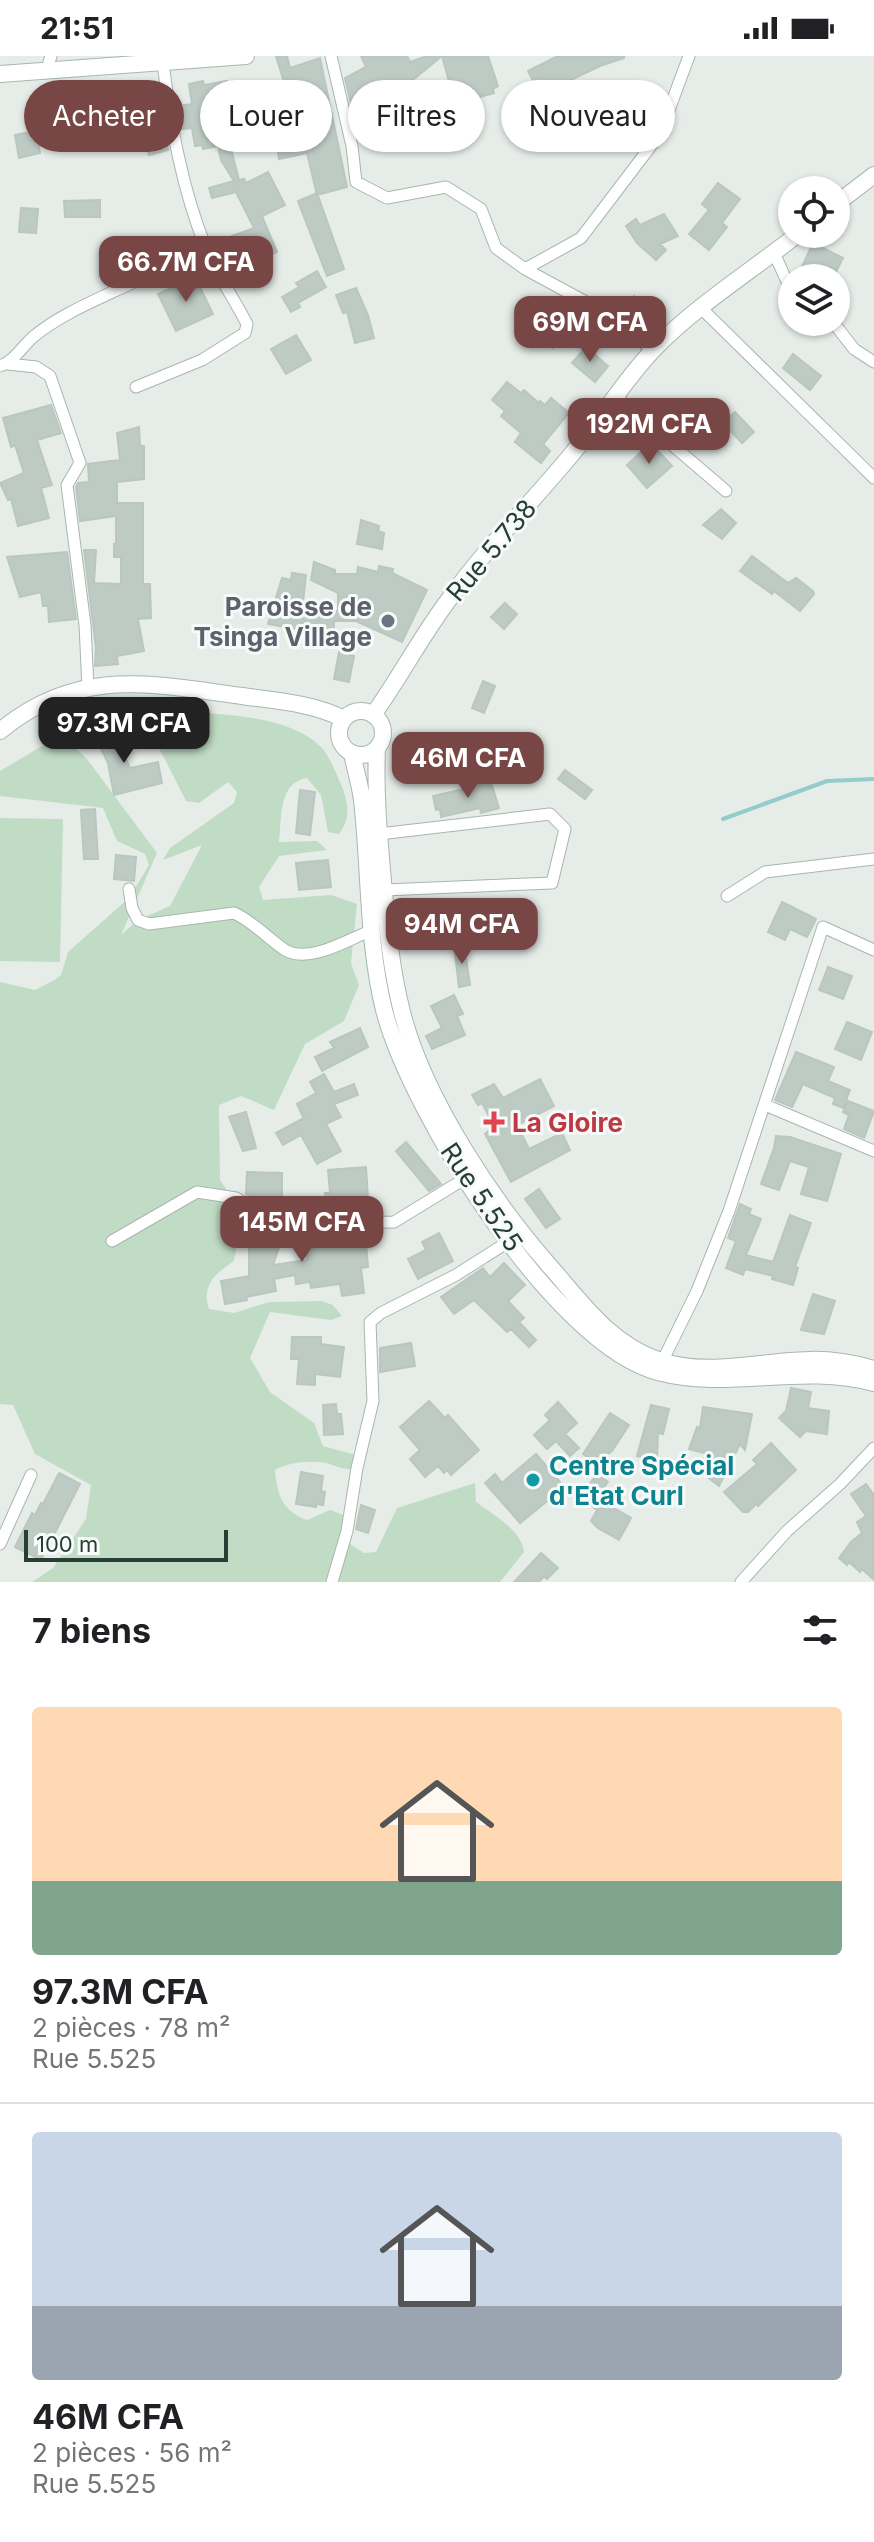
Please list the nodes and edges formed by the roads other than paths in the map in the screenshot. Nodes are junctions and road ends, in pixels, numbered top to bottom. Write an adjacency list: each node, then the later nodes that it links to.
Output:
1 (246, 56): 4 (street)
2 (331, 56): 12 (street)
3 (689, 56): 12 (street)
4 (163, 63): 5 (street); 19 (street)
5 (49, 64): 6 (street)
6 (0, 74)
7 (874, 175): 8 (street)
8 (850, 193)
9 (780, 248): 10 (street, Rue 5.738)
10 (774, 253): 11 (street); 14 (street, Rue 5.738)
11 (779, 264)
12 (525, 269): 16 (street)
13 (134, 282): 18 (street)
14 (701, 308): 16 (street, Rue 5.738); 21 (street)
15 (844, 336): 17 (street)
16 (653, 350): 20 (street, Rue 5.738)
17 (874, 362)
18 (4, 365): 23 (street)
19 (136, 387)
20 (614, 395): 22 (street); 24 (street, Rue 5.738)
21 (874, 478)
22 (726, 491)
23 (88, 688): 25 (street); 26 (street)
24 (373, 715): 25 (street); 27 (street)
25 (344, 719): 28 (street)
26 (0, 731)
27 (377, 748): 28 (street); 29 (street, Rue 5.525)
28 (352, 753): 34 (street, Rue 5.525)
29 (379, 834): 32 (street, Rue 5.525); 32 (street)
30 (874, 859): 33 (street)
31 (129, 889): 34 (street)
32 (384, 890): 41 (street, Rue 5.525)
33 (727, 896)
34 (370, 931): 38 (street, Rue 5.525)
35 (874, 950): 36 (street)
36 (765, 1105): 37 (street); 41 (street)
37 (874, 1151)
38 (466, 1178): 39 (street); 40 (street, Rue 5.525)
39 (112, 1241)
40 (508, 1242): 43 (street, Rue 5.525); 47 (street)
41 (662, 1362): 42 (street, Rue 5.525)
42 (874, 1369)
43 (874, 1383)
44 (874, 1448): 48 (street)
45 (31, 1475): 46 (street)
46 (0, 1544)
47 (332, 1582)
48 (741, 1582)

